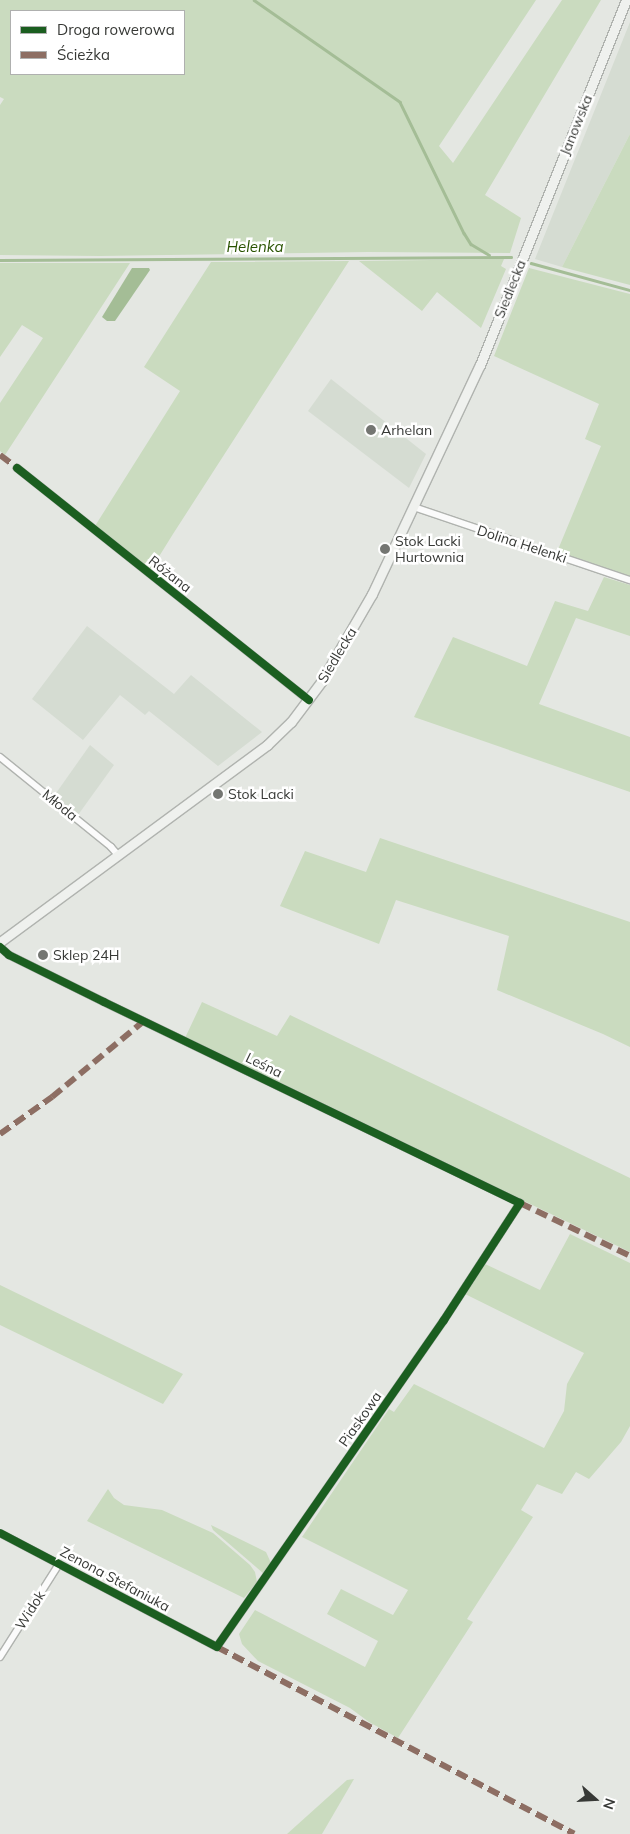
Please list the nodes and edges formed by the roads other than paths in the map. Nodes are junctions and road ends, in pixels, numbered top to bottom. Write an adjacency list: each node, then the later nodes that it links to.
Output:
1 (626, 0): 2 (main road, Janowska)
2 (526, 250): 4 (main road, Siedlecka)
3 (17, 468): 6 (street, Różana)
4 (414, 507): 5 (street, Dolina Helenki); 6 (main road, Siedlecka)
5 (630, 580)
6 (308, 700): 8 (main road, Siedlecka)
7 (0, 757): 8 (street, Młoda)
8 (118, 855): 9 (main road, Siedlecka)
9 (0, 942)
10 (0, 947): 11 (street, Leśna)
11 (520, 1203): 14 (street, Piaskowa)
12 (0, 1533): 13 (street, Zenona Stefaniuka)
13 (59, 1564): 14 (street, Zenona Stefaniuka); 15 (street, Widok)
14 (217, 1647)
15 (0, 1657)

